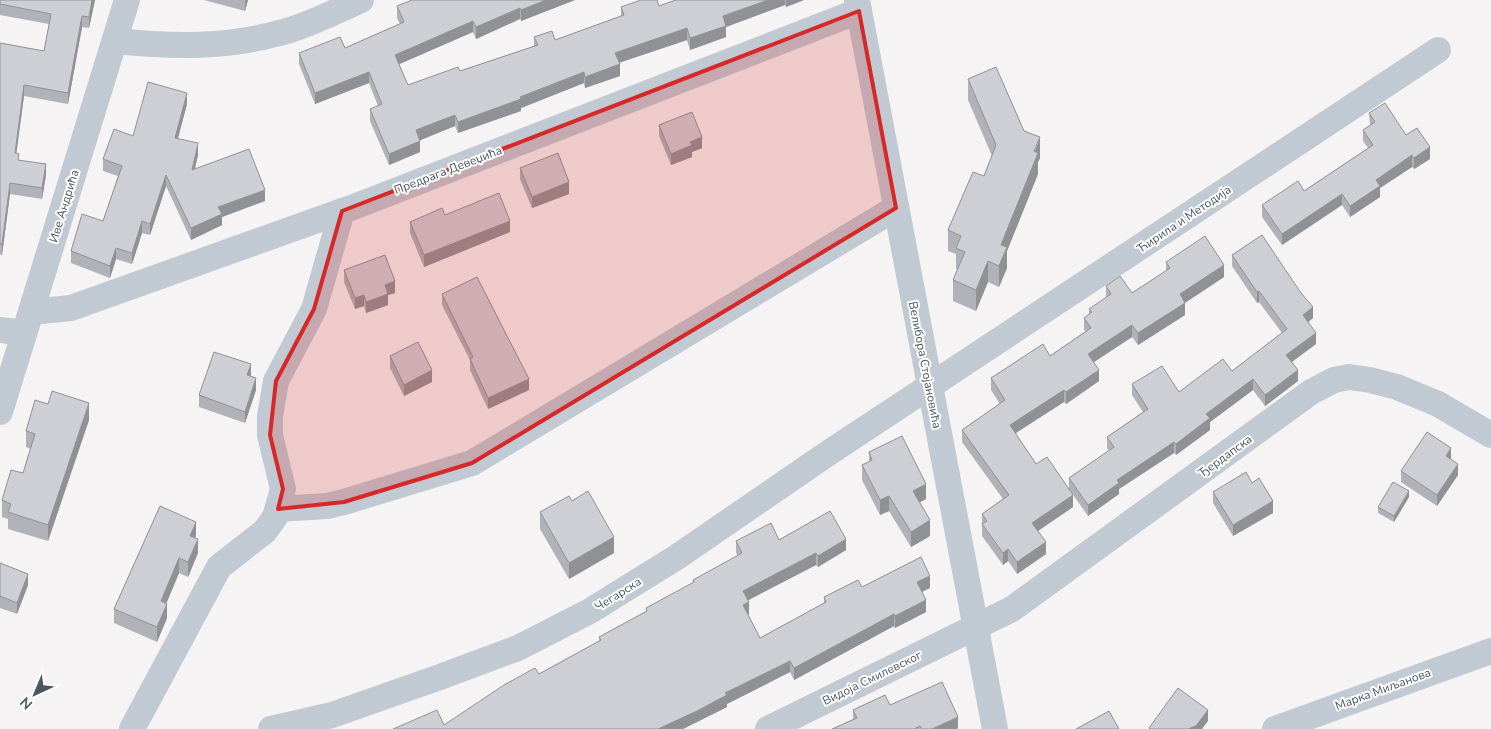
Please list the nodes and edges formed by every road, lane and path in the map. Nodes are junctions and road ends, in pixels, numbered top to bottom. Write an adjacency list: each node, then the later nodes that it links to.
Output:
1 (127, 0): 4 (street, Иве Андрића)
2 (362, 0): 4 (street)
3 (858, 5): 6 (street, Велибора Стојановића); 7 (street, Предрага Девеџића)
4 (116, 41): 8 (street, Иве Андрића)
5 (1438, 50): 9 (street, Ћирила и Методија)
6 (896, 208): 9 (street, Велибора Стојановића); 12 (street)
7 (342, 211): 8 (street, Предрага Девеџића); 12 (street)
8 (18, 325): 10 (street, Иве Андрића)
9 (929, 387): 13 (street, Велибора Стојановића); 16 (street, Чегарска)
10 (0, 412)
11 (1491, 435): 13 (street, Ђердапска)
12 (278, 509): 15 (street)
13 (976, 627): 17 (street, Видоја Смилевског); 18 (street, Велибора Стојановића)
14 (1491, 651): 19 (street, Марка Миљанова)
15 (132, 729)
16 (271, 729)
17 (768, 729)
18 (995, 729)
19 (1275, 729)

